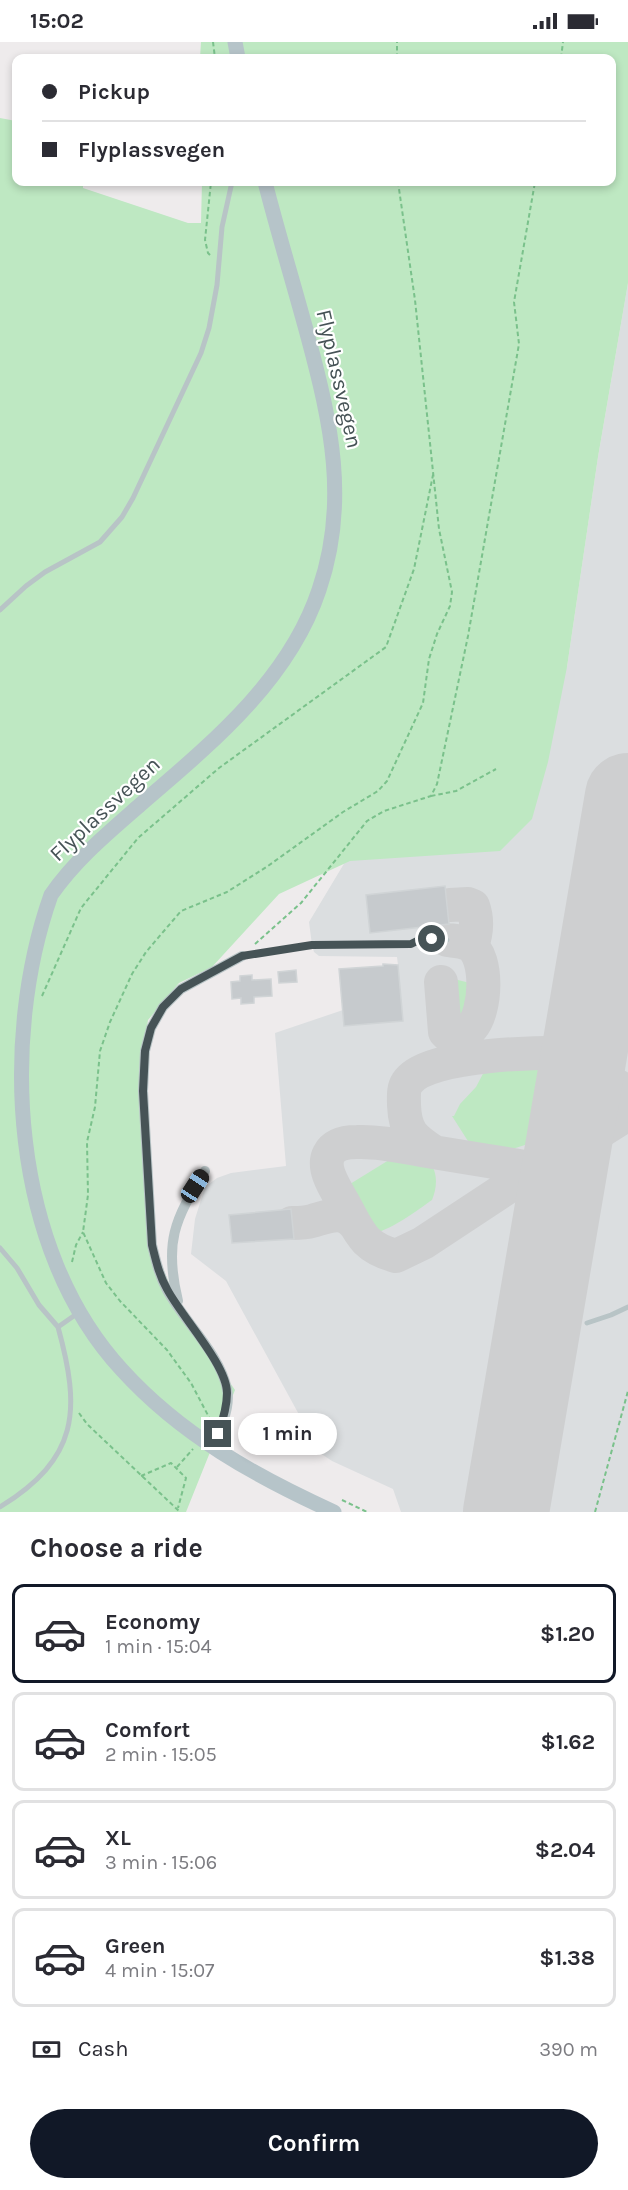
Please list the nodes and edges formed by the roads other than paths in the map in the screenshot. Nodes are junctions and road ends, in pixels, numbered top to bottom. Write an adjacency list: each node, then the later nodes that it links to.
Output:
1 (231, 186): 3 (lane)
2 (266, 186): 8 (main road, Flyplassvegen)
3 (0, 610)
4 (447, 940): 5 (lane)
5 (412, 943): 6 (lane); 7 (lane)
6 (408, 950)
7 (242, 956): 13 (street)
8 (19, 957)
9 (16, 1171): 14 (main road)
10 (205, 1171): 13 (street)
11 (0, 1248): 16 (lane)
12 (628, 1307): 15 (lane)
13 (181, 1311): 17 (street)
14 (78, 1313): 16 (lane); 17 (main road)
15 (587, 1323)
16 (58, 1327): 19 (lane)
17 (210, 1440): 18 (main road)
18 (337, 1506)
19 (0, 1507)

